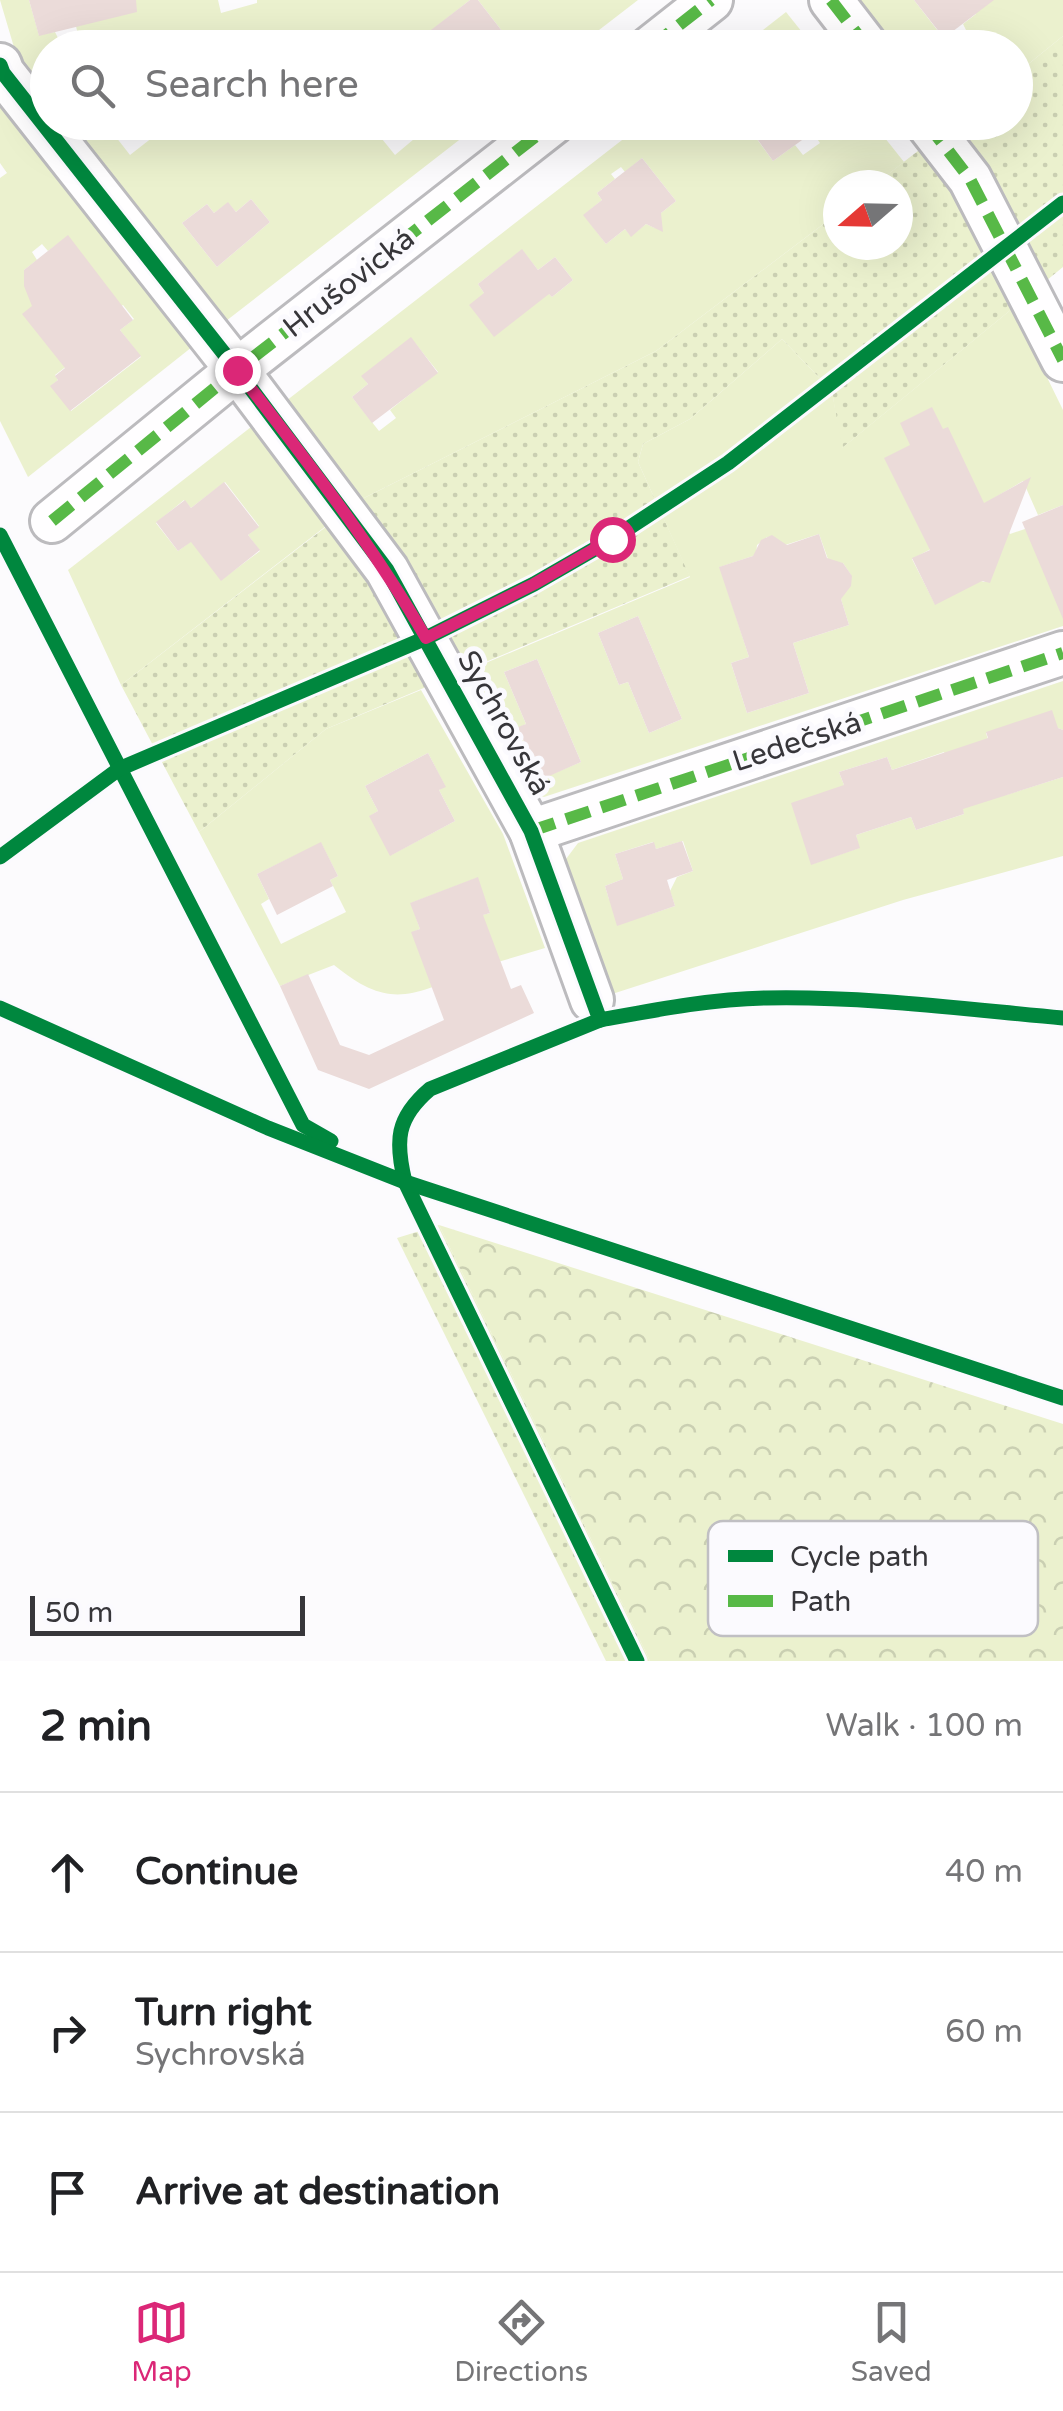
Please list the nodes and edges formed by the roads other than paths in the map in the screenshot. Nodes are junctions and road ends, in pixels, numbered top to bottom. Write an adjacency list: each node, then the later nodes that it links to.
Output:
1 (711, 0): 3 (street)
2 (831, 0): 4 (street)
3 (673, 30)
4 (854, 30)
5 (0, 65): 6 (street, Sychrovská)
6 (30, 107)
7 (56, 140): 11 (street, Sychrovská)
8 (531, 140): 11 (street, Hrušovická)
9 (940, 140): 10 (street)
10 (1063, 360)
11 (237, 370): 12 (street, Hrušovická); 14 (street, Sychrovská)
12 (52, 521)
13 (1063, 654): 14 (street, Ledečská)
14 (531, 830): 15 (street, Sychrovská)
15 (592, 1000)

